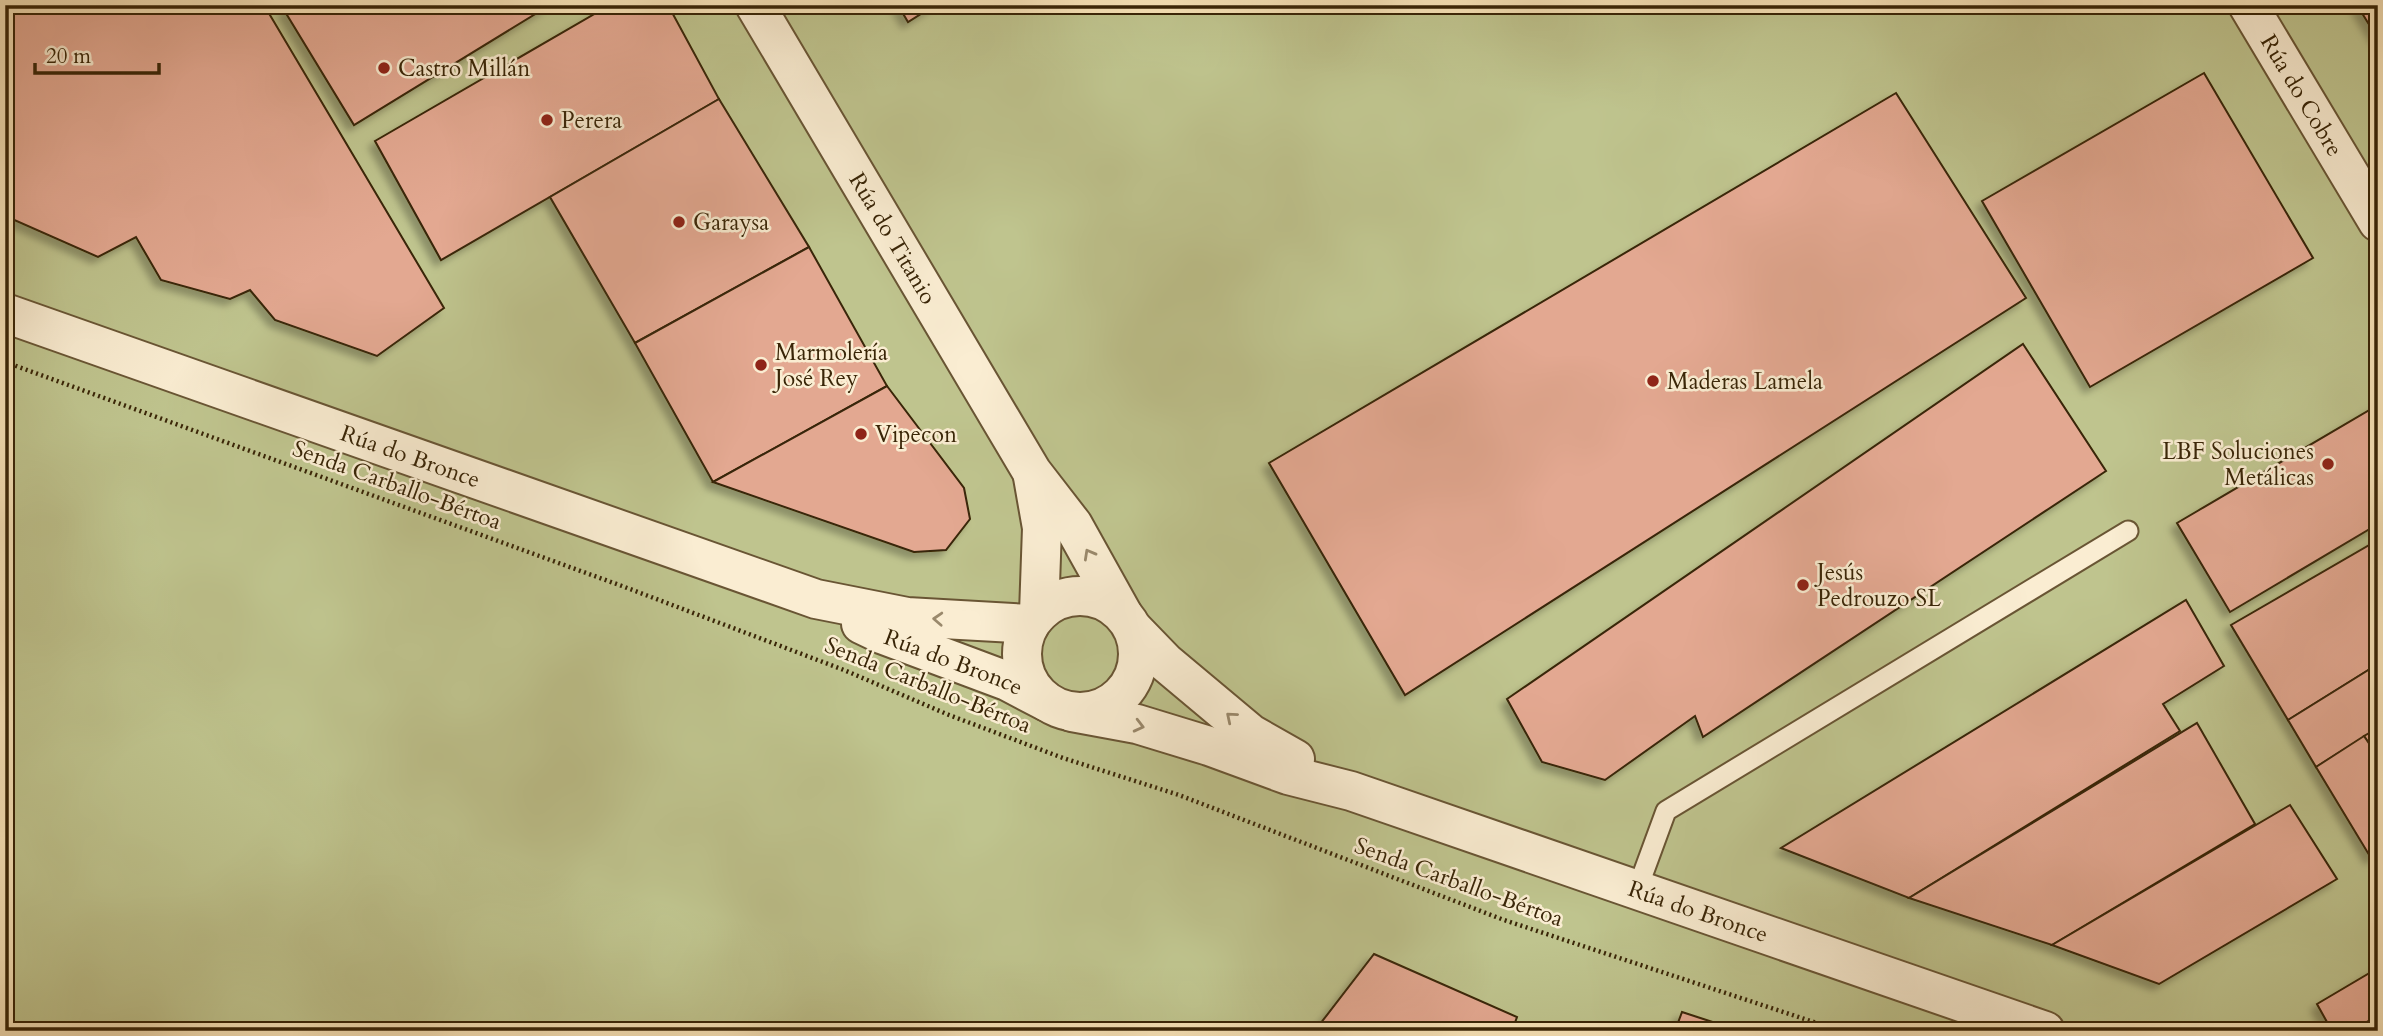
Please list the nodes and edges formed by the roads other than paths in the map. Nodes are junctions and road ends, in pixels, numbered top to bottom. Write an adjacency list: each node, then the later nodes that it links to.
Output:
1 (755, 5): 5 (street, Rúa do Titanio)
2 (2248, 5): 3 (street, Rúa do Cobre)
3 (2378, 222)
4 (5, 313): 8 (street, Rúa do Bronce)
5 (1032, 472): 7 (street, Rúa do Titanio); 11 (street, Rúa do Titanio, one-way to 5)
6 (2128, 531): 14 (lane)
7 (1042, 565): 9 (street, Rúa do Titanio); 10 (street)
8 (816, 599): 10 (street, Rúa do Bronce, one-way to 8); 12 (street, Rúa do Bronce)
9 (1035, 618): 10 (street, Rúa do Bronce); 11 (street); 12 (street)
10 (981, 621)
11 (1128, 622): 12 (street); 13 (street, Rúa do Bronce, one-way to 11)
12 (1062, 709): 13 (street, Rúa do Bronce, one-way to 13)
13 (1351, 791): 14 (street, Rúa do Bronce)
14 (1637, 890): 15 (street, Rúa do Bronce)
15 (2045, 1031)

